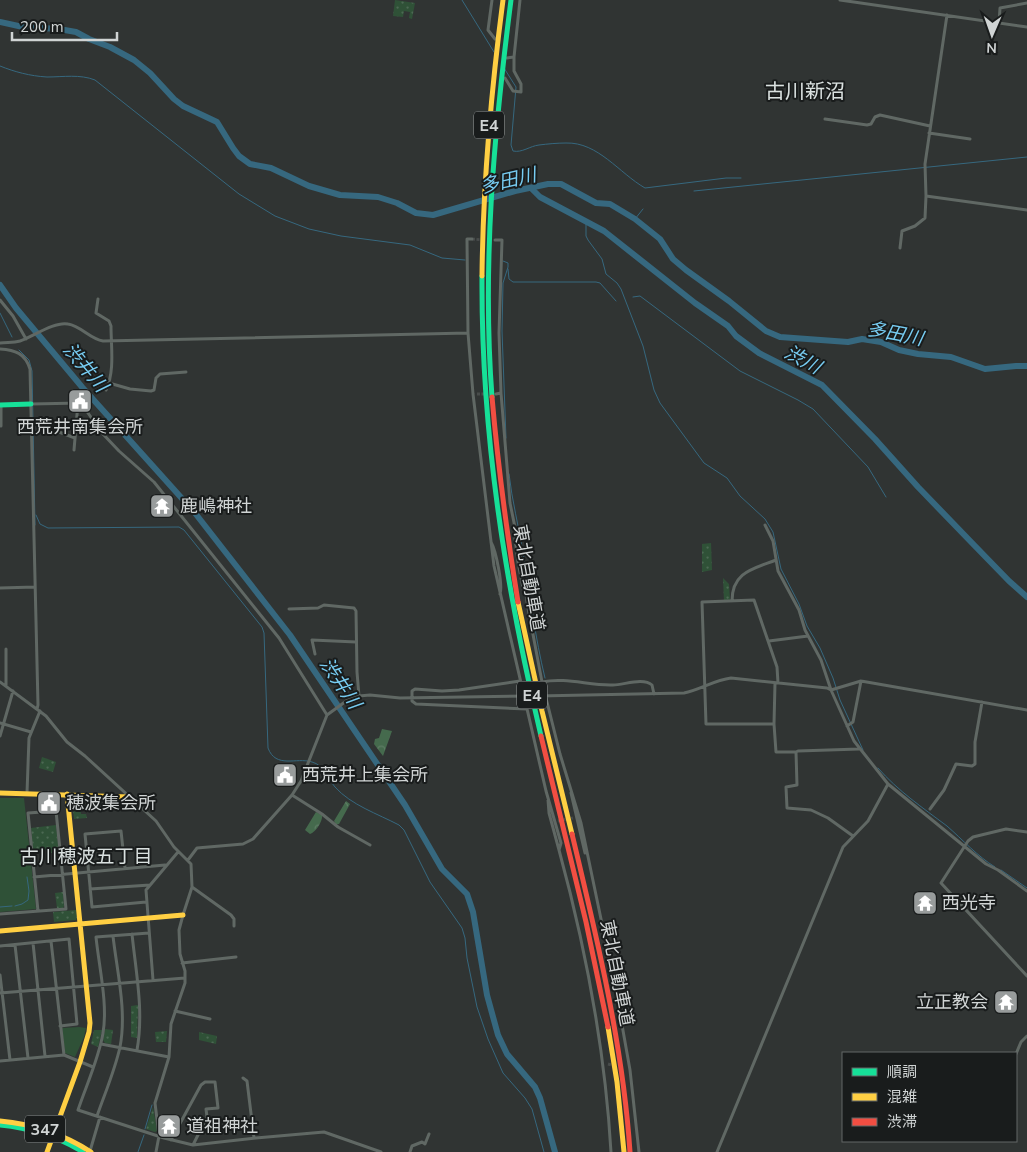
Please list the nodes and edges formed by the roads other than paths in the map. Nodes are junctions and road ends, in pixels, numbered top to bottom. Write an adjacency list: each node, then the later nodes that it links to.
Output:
1 (492, 0): 10 (street)
2 (503, 0): 20 (main road, 東北自動車道 / E4)
3 (511, 0): 11 (main road, 東北自動車道 / E4)
4 (520, 0): 12 (street)
5 (840, 0): 7 (street)
6 (1027, 3): 8 (street)
7 (947, 15): 8 (street); 15 (street)
8 (999, 23): 9 (street)
9 (1027, 27)
10 (494, 39)
11 (505, 57): 12 (street); 13 (main road, 東北自動車道 / E4)
12 (514, 57): 13 (street)
13 (502, 78): 20 (main road, 東北自動車道 / E4)
14 (825, 119): 15 (street)
15 (930, 126): 16 (street)
16 (929, 133): 17 (street); 18 (street)
17 (970, 139)
18 (926, 196): 19 (street); 23 (street)
19 (1027, 210)
20 (486, 232): 178 (main road, 東北自動車道 / E4); 179 (main road, 東北自動車道 / E4)
21 (472, 239): 26 (street)
22 (495, 240): 37 (street)
23 (900, 248)
24 (98, 299): 28 (street)
25 (0, 300): 27 (street)
26 (468, 333): 28 (street); 34 (street)
27 (28, 338): 28 (street); 29 (street)
28 (111, 341): 32 (street)
29 (0, 343)
30 (0, 349): 39 (street)
31 (186, 372): 32 (street)
32 (109, 383): 33 (street)
33 (106, 390)
34 (472, 394): 35 (street); 47 (street)
35 (477, 394)
36 (496, 394): 37 (street)
37 (501, 394): 46 (street)
38 (78, 403): 39 (street); 43 (street); 76 (street)
39 (32, 404): 40 (main road); 49 (street)
40 (0, 405): 41 (street)
41 (1, 426)
42 (59, 432): 43 (street)
43 (75, 438): 44 (street)
44 (74, 450)
45 (765, 525): 48 (street)
46 (516, 532): 52 (street); 52 (street)
47 (490, 540): 51 (street); 51 (street)
48 (776, 560): 53 (street); 55 (street)
49 (35, 587): 50 (street); 74 (street)
50 (0, 588)
51 (500, 595): 60 (street)
52 (526, 599): 63 (street)
53 (732, 601): 57 (street); 66 (street)
54 (289, 609): 56 (street)
55 (808, 636): 57 (street); 67 (street)
56 (356, 642): 59 (street); 70 (street)
57 (769, 642): 64 (street)
58 (6, 649): 65 (street)
59 (315, 654)
60 (520, 681): 71 (street); 73 (street)
61 (860, 681): 67 (street); 72 (street); 79 (street)
62 (0, 682): 65 (street)
63 (542, 682): 69 (street); 84 (street)
64 (776, 683): 66 (street); 67 (street); 78 (street)
65 (6, 686): 68 (street)
66 (704, 687): 69 (street); 78 (street)
67 (834, 688): 79 (street)
68 (13, 692): 74 (street); 77 (street)
69 (654, 694): 71 (street)
70 (359, 696): 71 (street); 76 (street)
71 (412, 697): 73 (street)
72 (982, 702): 75 (street); 92 (street)
73 (527, 709): 86 (street)
74 (38, 710): 80 (street); 91 (street)
75 (1027, 710)
76 (327, 714): 90 (street)
77 (2, 723): 80 (street); 81 (street)
78 (774, 724): 83 (street)
79 (849, 725): 82 (street)
80 (31, 732): 88 (street)
81 (0, 736)
82 (859, 749): 83 (street); 85 (street)
83 (796, 752): 94 (street)
84 (569, 783): 100 (street); 100 (street)
85 (888, 784): 94 (street); 96 (street)
86 (546, 791): 97 (street); 97 (street)
87 (0, 793): 88 (main road)
88 (27, 793): 89 (main road)
89 (67, 794): 91 (main road); 104 (main road)
90 (292, 795): 95 (street); 99 (street)
91 (130, 796): 98 (street)
92 (930, 809)
93 (1027, 832): 96 (street)
94 (853, 836): 181 (street)
95 (370, 846)
96 (965, 846): 110 (street); 129 (street)
97 (560, 850): 156 (street)
98 (178, 852): 99 (street); 101 (street)
99 (188, 860): 108 (street)
100 (588, 862): 160 (street)
101 (166, 865): 102 (street); 107 (street)
102 (125, 868): 103 (street); 103 (street)
103 (89, 871): 104 (street); 109 (street)
104 (75, 872): 105 (street); 116 (main road)
105 (63, 874): 106 (street); 106 (street); 112 (street)
106 (34, 877): 112 (street)
107 (150, 884): 109 (street); 111 (street)
108 (192, 887): 114 (street); 117 (street)
109 (90, 889): 111 (street)
110 (1027, 891)
111 (146, 902): 115 (street)
112 (38, 911): 113 (street)
113 (0, 914)
114 (183, 915): 115 (main road); 127 (street)
115 (148, 917): 116 (main road); 119 (street)
116 (80, 923): 118 (main road); 135 (main road)
117 (234, 926)
118 (0, 930)
119 (149, 933): 120 (street); 131 (street)
120 (132, 934): 121 (street); 132 (street)
121 (113, 936): 133 (street); 134 (street)
122 (51, 941): 123 (street); 136 (street); 137 (street)
123 (33, 943): 124 (street); 138 (street)
124 (15, 945): 125 (street); 139 (street)
125 (0, 946)
126 (236, 957): 127 (street)
127 (182, 963): 130 (street)
128 (0, 976): 140 (street)
129 (1027, 976)
130 (186, 978): 131 (street); 141 (street)
131 (153, 980): 132 (street)
132 (137, 982): 133 (street); 147 (street)
133 (119, 983): 134 (street); 146 (street)
134 (102, 984): 135 (street); 145 (street)
135 (87, 986): 136 (street); 155 (main road)
136 (74, 987): 137 (street); 143 (street)
137 (56, 988): 138 (street); 143 (street)
138 (38, 990): 139 (street); 150 (street)
139 (21, 992): 140 (street); 151 (street)
140 (1, 993): 153 (street)
141 (175, 1011): 142 (street); 152 (street)
142 (210, 1020)
143 (60, 1026): 149 (street)
144 (1027, 1036): 148 (street)
145 (101, 1044): 146 (street); 158 (street)
146 (120, 1047): 147 (street); 162 (street)
147 (137, 1050): 152 (street)
148 (1017, 1052)
149 (64, 1055): 150 (street); 155 (street)
150 (45, 1056): 151 (street)
151 (28, 1058): 153 (street)
152 (169, 1058): 167 (street)
153 (10, 1060): 154 (street)
154 (0, 1061)
155 (80, 1062): 158 (street); 165 (main road)
156 (604, 1064): 157 (street); 177 (street)
157 (608, 1064)
158 (93, 1067): 162 (street)
159 (625, 1069): 160 (street)
160 (630, 1070): 180 (street)
161 (244, 1078): 168 (street)
162 (99, 1117): 167 (street); 173 (street)
163 (0, 1120): 165 (main road, 347)
164 (0, 1125): 165 (main road, 347)
165 (54, 1134): 171 (main road); 172 (main road, 347); 173 (main road, 347)
166 (429, 1134): 176 (street)
167 (159, 1136): 169 (street); 174 (street)
168 (254, 1138): 170 (street); 175 (street)
169 (171, 1140): 170 (street); 170 (street)
170 (193, 1145)
171 (48, 1152)
172 (83, 1152)
173 (90, 1152)
174 (156, 1152)
175 (381, 1152)
176 (410, 1152)
177 (612, 1152)
178 (624, 1152)
179 (630, 1152)
180 (639, 1152)
181 (717, 1152)

